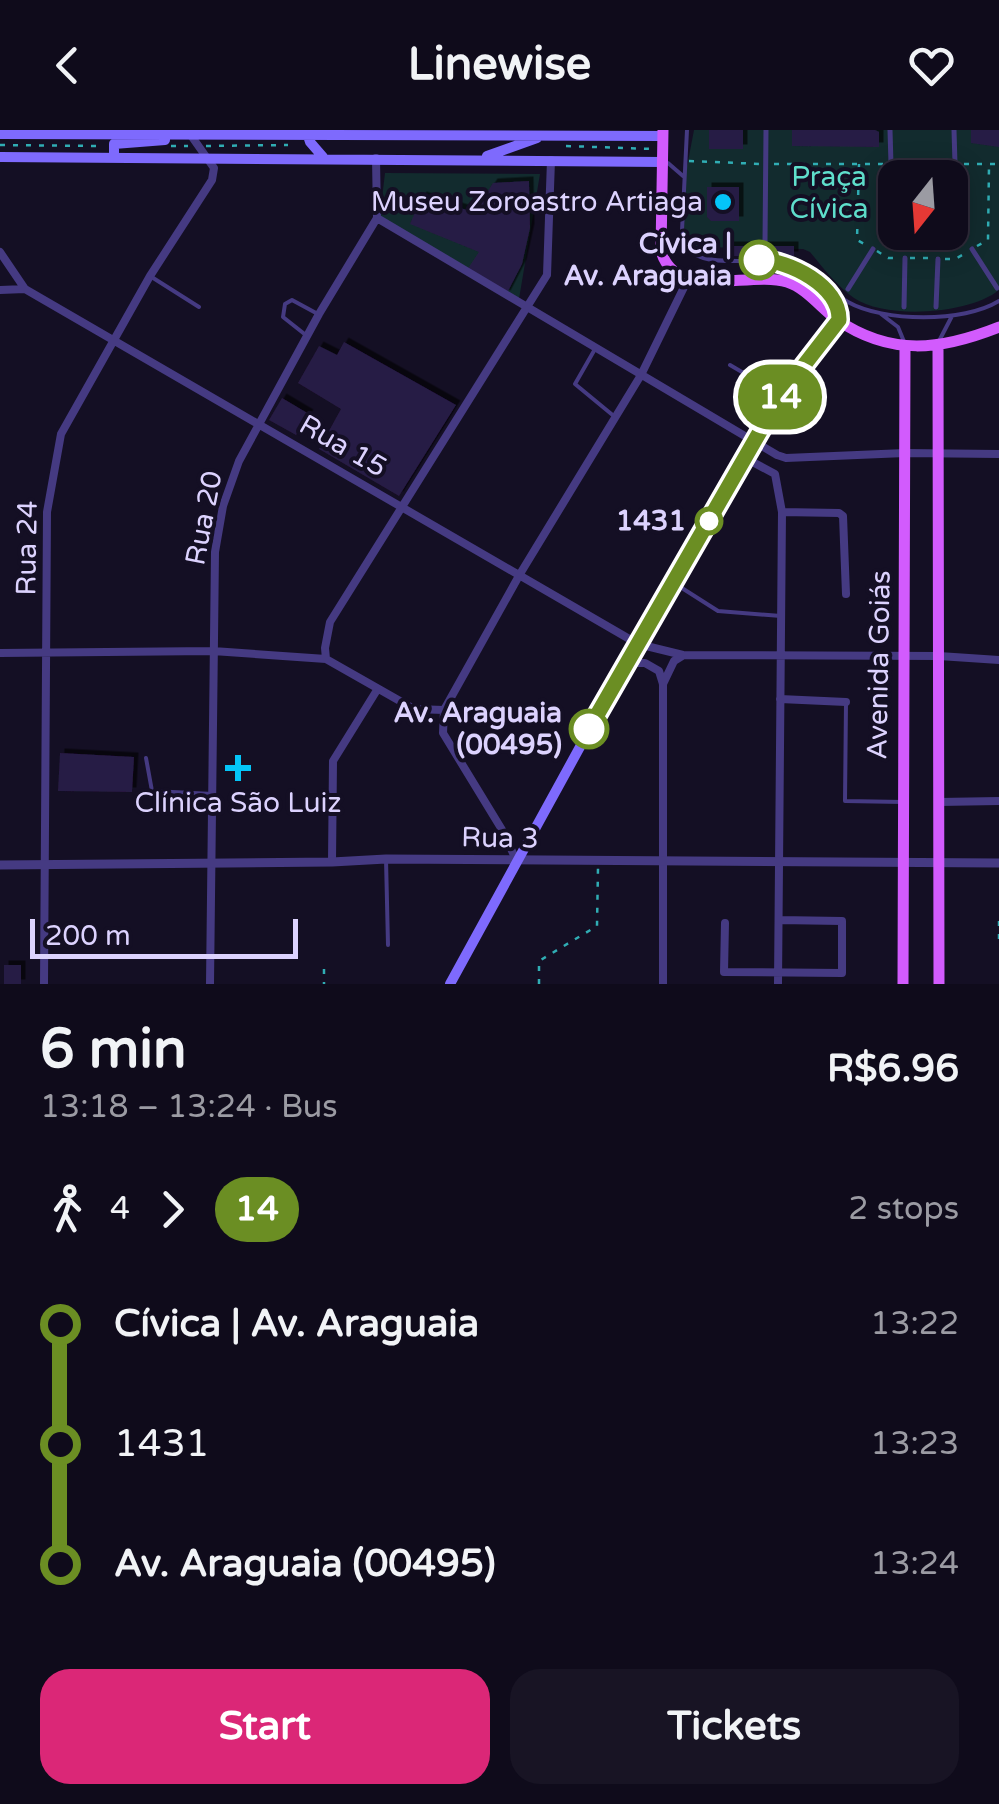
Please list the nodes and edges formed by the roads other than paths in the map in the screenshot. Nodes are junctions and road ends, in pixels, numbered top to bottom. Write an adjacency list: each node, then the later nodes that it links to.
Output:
1 (687, 130): 23 (lane)
2 (766, 130): 25 (street)
3 (890, 130): 20 (street)
4 (954, 130): 21 (street)
5 (97, 132): 11 (main road); 12 (main road)
6 (306, 132): 7 (main road); 10 (main road); 16 (main road)
7 (425, 132): 8 (main road)
8 (544, 132): 9 (main road); 18 (main road)
9 (665, 132): 22 (main road)
10 (190, 133): 12 (main road); 15 (street)
11 (0, 134)
12 (176, 136): 14 (main road)
13 (0, 157): 14 (main road)
14 (114, 157): 15 (main road)
15 (208, 157): 16 (main road); 32 (street, Rua 24)
16 (323, 157): 17 (main road)
17 (376, 158): 18 (main road); 24 (street)
18 (471, 159): 19 (main road)
19 (551, 160): 22 (main road); 42 (street)
20 (890, 160)
21 (955, 160)
22 (663, 162): 23 (lane); 33 (main road)
23 (684, 177): 31 (lane)
24 (377, 218): 42 (street); 44 (street, Rua 20)
25 (765, 242)
26 (872, 249): 36 (street)
27 (972, 249): 34 (street)
28 (0, 252): 35 (street, Rua 15)
29 (906, 258): 39 (street)
30 (938, 258): 40 (street)
31 (799, 268): 43 (lane); 46 (lane)
32 (150, 276): 41 (lane); 49 (street, Rua 24)
33 (688, 279): 46 (main road); 54 (street)
34 (997, 288)
35 (25, 289): 37 (street); 49 (street, Rua 15)
36 (848, 289)
37 (0, 290)
38 (999, 301): 45 (lane)
39 (904, 306)
40 (936, 307)
41 (199, 308)
42 (526, 308): 52 (street); 65 (street)
43 (877, 312): 45 (lane); 50 (lane)
44 (319, 314): 48 (street, Rua 20); 48 (lane)
45 (952, 316): 51 (lane)
46 (839, 320): 50 (main road); 55 (main road)
47 (999, 327): 51 (main road)
48 (307, 336): 57 (street, Rua 20)
49 (114, 339): 57 (street, Rua 15); 73 (street, Rua 24)
50 (905, 346): 51 (main road); 59 (main road, Avenida Goiás)
51 (938, 347): 60 (main road)
52 (594, 348): 54 (street); 56 (lane)
53 (730, 366): 55 (lane)
54 (641, 376): 56 (street); 58 (street)
55 (781, 395): 58 (main road)
56 (615, 417): 67 (street)
57 (258, 424): 65 (street, Rua 15); 72 (street, Rua 20)
58 (754, 441): 62 (main road); 63 (street)
59 (905, 453): 60 (street); 63 (street); 77 (main road, Avenida Goiás)
60 (940, 454): 61 (street); 78 (main road)
61 (999, 454)
62 (745, 458): 64 (street); 68 (main road)
63 (786, 458): 64 (street)
64 (775, 474): 66 (street)
65 (402, 506): 67 (street, Rua 15); 79 (street)
66 (782, 512): 69 (street); 70 (street)
67 (520, 574): 71 (street, Rua 15); 86 (street)
68 (673, 583): 70 (lane); 71 (main road)
69 (846, 594)
70 (781, 616): 76 (street)
71 (638, 644): 75 (street, Rua 15); 81 (main road)
72 (213, 651): 73 (street); 79 (street); 88 (street, Rua 20)
73 (48, 652): 74 (street); 98 (street, Rua 24)
74 (0, 653)
75 (683, 655): 76 (street, Rua 15); 82 (street)
76 (781, 655): 77 (street, Rua 15); 84 (street)
77 (906, 656): 78 (street, Rua 15); 90 (main road, Avenida Goiás)
78 (940, 656): 80 (street, Rua 15); 91 (main road)
79 (326, 659): 83 (street)
80 (999, 660)
81 (626, 663): 82 (street); 93 (main road)
82 (663, 684): 96 (street)
83 (377, 690): 86 (street); 95 (street)
84 (780, 699): 85 (street); 97 (street)
85 (846, 702): 90 (lane)
86 (444, 710): 93 (street)
87 (146, 758): 88 (lane)
88 (213, 794): 94 (street, Rua 20)
89 (999, 801): 91 (street)
90 (903, 802): 99 (main road, Avenida Goiás)
91 (940, 802): 100 (main road)
92 (386, 859): 93 (street, Rua 3); 95 (street, Rua 3); 105 (lane)
93 (516, 860): 96 (street, Rua 3); 109 (main road)
94 (212, 862): 95 (street, Rua 3); 98 (street, Rua 3); 108 (street, Rua 20)
95 (332, 862)
96 (665, 862): 97 (street, Rua 3); 110 (street)
97 (779, 862): 99 (street, Rua 3); 103 (street)
98 (45, 863): 102 (street, Rua 3); 107 (street, Rua 24)
99 (902, 864): 100 (street, Rua 3); 112 (main road, Avenida Goiás)
100 (939, 864): 101 (street, Rua 3); 113 (main road)
101 (999, 864)
102 (0, 865)
103 (779, 920): 106 (street); 106 (street)
104 (724, 923): 106 (street)
105 (388, 945)
106 (778, 972): 111 (street)
107 (44, 984)
108 (210, 984)
109 (450, 984)
110 (663, 984)
111 (778, 984)
112 (903, 984)
113 (939, 984)

